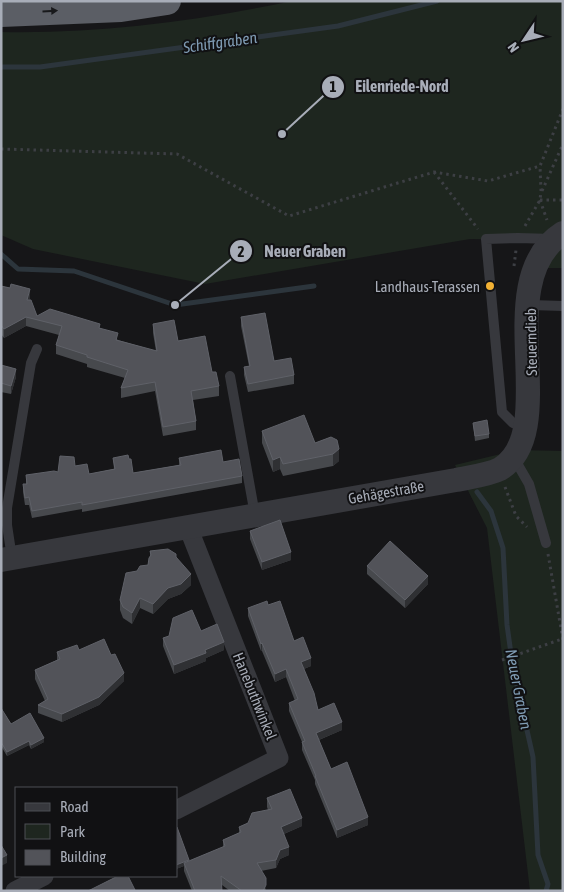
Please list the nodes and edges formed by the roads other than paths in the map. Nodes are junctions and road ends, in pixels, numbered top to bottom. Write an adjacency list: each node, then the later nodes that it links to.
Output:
1 (167, 1): 2 (highway, one-way to 1)
2 (1, 13)
3 (558, 236): 4 (street, Steuerndieb); 8 (lane)
4 (530, 305): 5 (lane); 8 (street, Steuerndieb)
5 (563, 306)
6 (37, 349): 13 (lane)
7 (230, 376): 10 (lane)
8 (530, 430): 9 (street, Steuerndieb)
9 (506, 464): 10 (street, Gehägestraße); 12 (lane)
10 (255, 515): 11 (street, Gehägestraße)
11 (188, 527): 13 (street, Gehägestraße); 14 (street, Hanebuthwinkel)
12 (546, 543)
13 (7, 559)
14 (178, 809)
15 (42, 877): 16 (street)
16 (14, 891)

